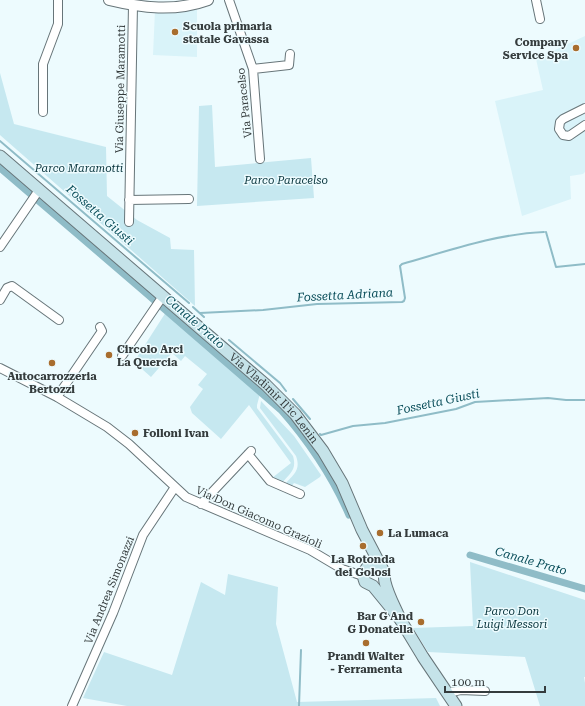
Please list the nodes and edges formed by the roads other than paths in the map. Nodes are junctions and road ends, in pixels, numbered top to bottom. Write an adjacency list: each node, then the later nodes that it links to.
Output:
1 (58, 0): 11 (street)
2 (109, 0): 6 (street)
3 (208, 0): 6 (street)
4 (229, 0): 9 (street, Via Paracelso)
5 (536, 0): 7 (street)
6 (133, 5): 17 (street, Via Giuseppe Maramotti)
7 (540, 19)
8 (290, 54): 9 (street)
9 (253, 69): 14 (street, Via Paracelso)
10 (585, 108): 12 (street)
11 (43, 112)
12 (585, 125)
13 (0, 156): 15 (main road, Via Vladimir Il'ic Lenin)
14 (260, 159)
15 (36, 195): 19 (street); 20 (main road, Via Vladimir Il'ic Lenin)
16 (189, 199): 17 (street)
17 (129, 200): 18 (street, Via Giuseppe Maramotti)
18 (129, 222)
19 (0, 247)
20 (161, 299): 24 (street); 30 (main road, Via Vladimir Il'ic Lenin)
21 (0, 300): 22 (street)
22 (59, 320)
23 (100, 328): 26 (street)
24 (122, 356)
25 (0, 368): 26 (street, Via Don Giacomo Grazioli)
26 (57, 397): 27 (street, Via Don Giacomo Grazioli)
27 (175, 487): 29 (street, Via Don Giacomo Grazioli); 38 (street, Via Andrea Simonazzi)
28 (300, 494): 29 (street)
29 (201, 504): 32 (street, Via Don Giacomo Grazioli)
30 (368, 542): 31 (main road, Via Vladimir Il'ic Lenin); 32 (main road, Via Vladimir Il'ic Lenin)
31 (381, 567): 32 (main road); 33 (main road, Via Vladimir Il'ic Lenin)
32 (366, 571): 34 (main road)
33 (384, 580): 34 (main road); 35 (main road, Via Vladimir Il'ic Lenin)
34 (373, 586): 35 (main road)
35 (400, 619): 37 (main road)
36 (485, 691): 37 (street)
37 (448, 693): 39 (main road)
38 (72, 706)
39 (456, 706)

